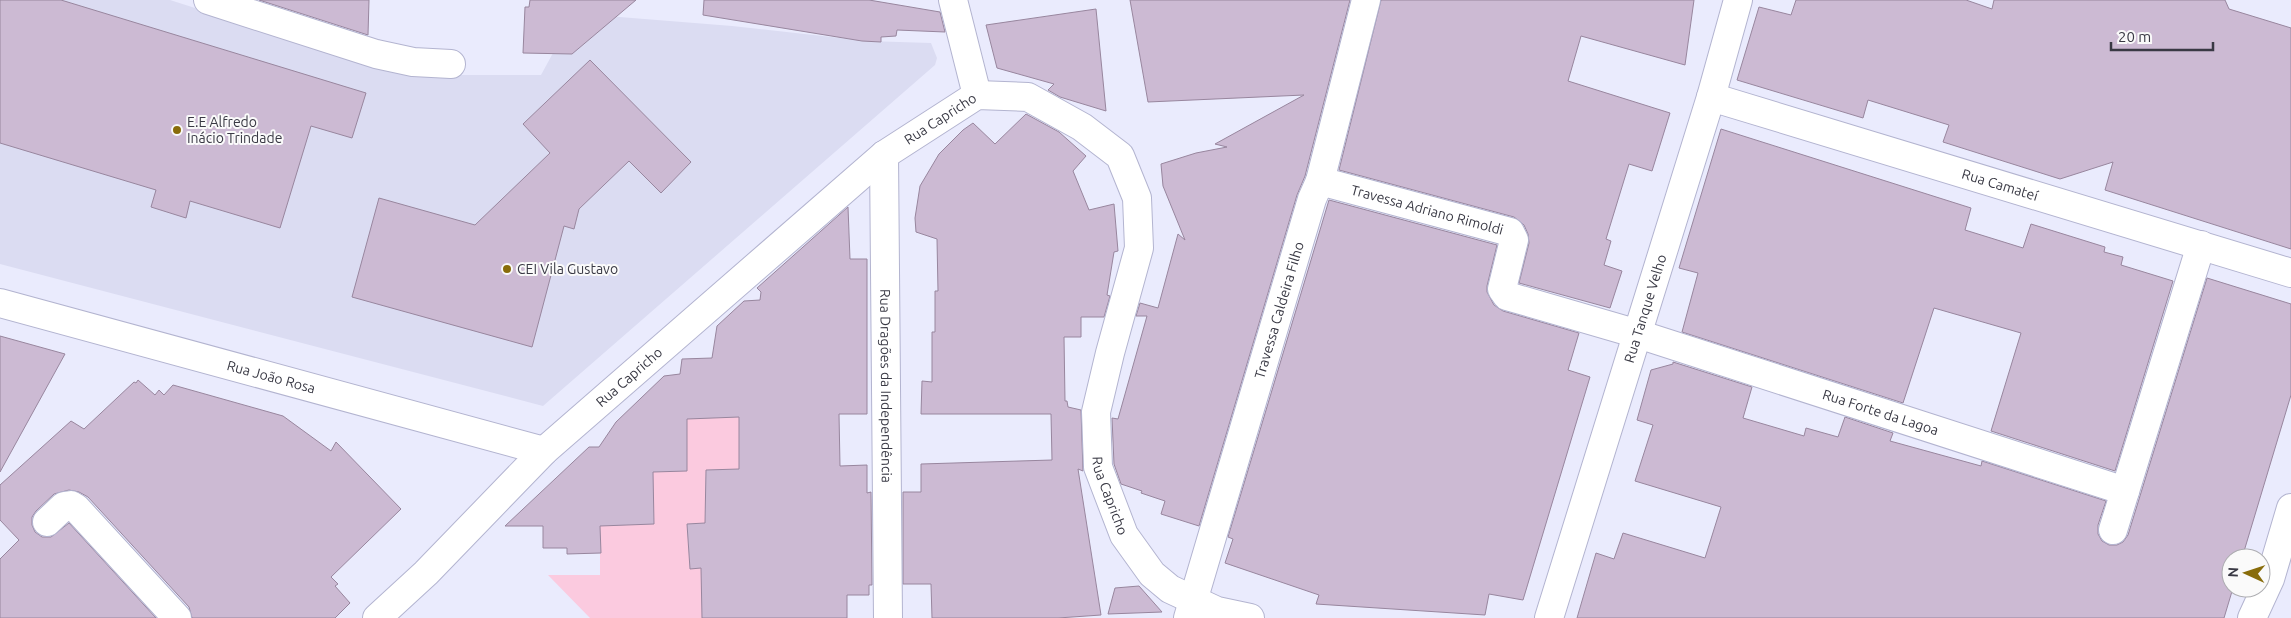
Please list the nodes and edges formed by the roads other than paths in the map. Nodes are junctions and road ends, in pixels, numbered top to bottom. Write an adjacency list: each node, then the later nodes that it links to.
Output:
1 (208, 0): 5 (street)
2 (952, 0): 6 (street)
3 (1366, 0): 9 (street, Travessa Caldeira Filho)
4 (1738, 0): 7 (street, Rua Tanque Velho)
5 (451, 64)
6 (977, 95): 8 (street, Rua Capricho); 22 (street, Rua Capricho)
7 (1711, 97): 10 (street, Rua Camateí); 13 (street, Rua Tanque Velho)
8 (884, 156): 14 (street, Rua Capricho); 25 (street, Rua Dragões da Independência)
9 (1320, 181): 13 (street, Travessa Adriano Rimoldi); 22 (street, Travessa Caldeira Filho)
10 (2201, 245): 11 (street, Rua Camateí); 15 (street)
11 (2291, 273)
12 (0, 303): 14 (street, Rua João Rosa)
13 (1638, 334): 15 (street, Rua Forte da Lagoa); 27 (street, Rua Tanque Velho)
14 (544, 452): 24 (street, Rua Capricho)
15 (2125, 491): 18 (street)
16 (2291, 508): 19 (street)
17 (47, 522): 23 (street)
18 (2113, 530)
19 (2271, 576)
20 (2261, 598): 28 (street)
21 (2269, 598): 29 (street)
22 (1191, 609): 26 (street, Rua Capricho)
23 (177, 618)
24 (377, 618)
25 (888, 618)
26 (1250, 618)
27 (1549, 618)
28 (2252, 618)
29 (2267, 618)

